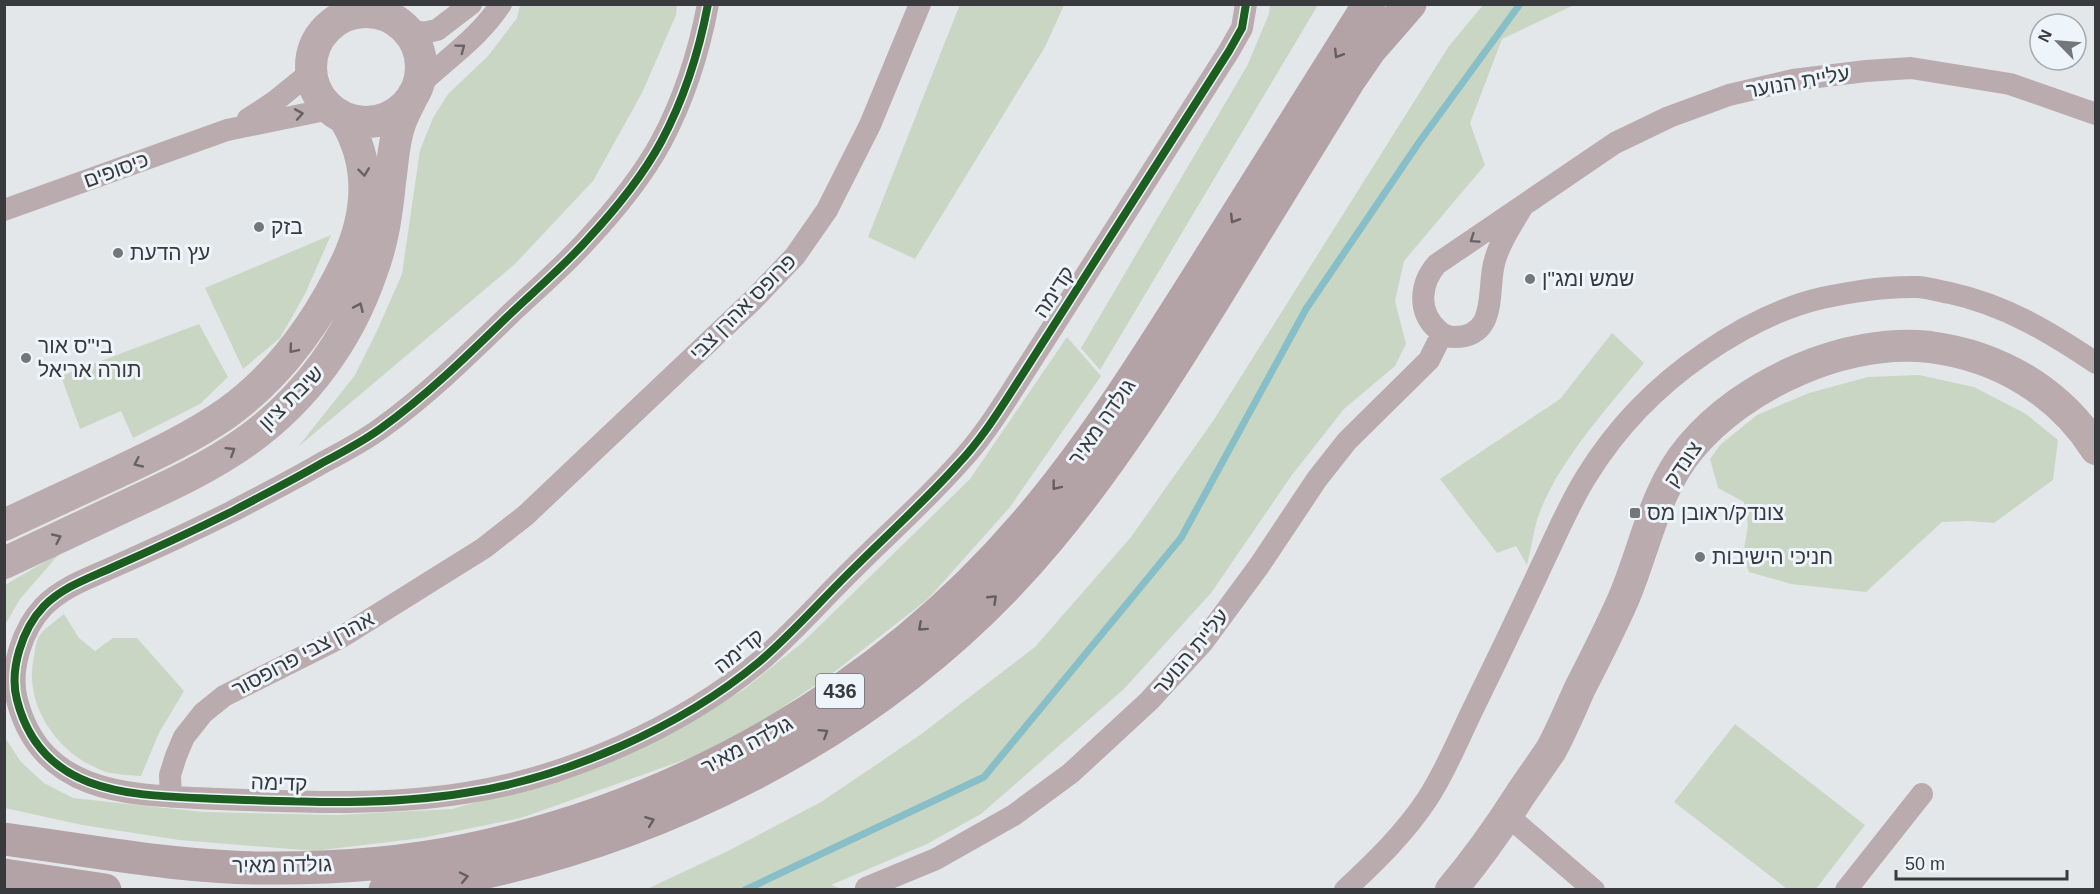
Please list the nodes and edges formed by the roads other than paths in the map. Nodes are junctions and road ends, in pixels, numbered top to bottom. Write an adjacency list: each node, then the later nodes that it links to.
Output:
1 (322, 4): 10 (street)
2 (471, 4): 9 (street)
3 (501, 4): 12 (street, one-way to 3)
4 (708, 4): 25 (street, קדימה)
5 (920, 4): 22 (street, פרופס אהרן צבי)
6 (1246, 4): 25 (street, קדימה)
7 (1369, 4): 27 (main road, גולדה מאיר / 436, one-way to 27)
8 (1410, 4): 31 (main road, גולדה מאיר / 436, one-way to 8)
9 (391, 16): 10 (street); 12 (street)
10 (318, 40): 11 (street)
11 (311, 72): 13 (street); 15 (street, כיסופים)
12 (415, 91): 13 (street); 23 (street, שיבת ציון, one-way to 12)
13 (337, 113): 15 (street, כיסופים, one-way to 13); 21 (street, שיבת ציון, one-way to 21)
14 (2096, 114): 16 (street, עליית הנוער)
15 (227, 130): 17 (street, כיסופים)
16 (1523, 206): 18 (street, עליית הנוער); 18 (street, עליית הנוער, one-way to 18)
17 (4, 210)
18 (1442, 334): 29 (street, עליית הנוער)
19 (2096, 363): 32 (street)
20 (2096, 449): 26 (street, צונדק)
21 (4, 525)
22 (484, 548): 25 (street, אהרן צבי פרופסור)
23 (4, 563)
24 (1922, 794): 35 (street)
25 (171, 797)
26 (1507, 815): 33 (street, צונדק); 34 (street)
27 (4, 839)
28 (4, 875): 30 (main road)
29 (866, 888)
30 (105, 890)
31 (385, 890)
32 (1345, 890)
33 (1451, 890)
34 (1594, 890)
35 (1846, 890)

